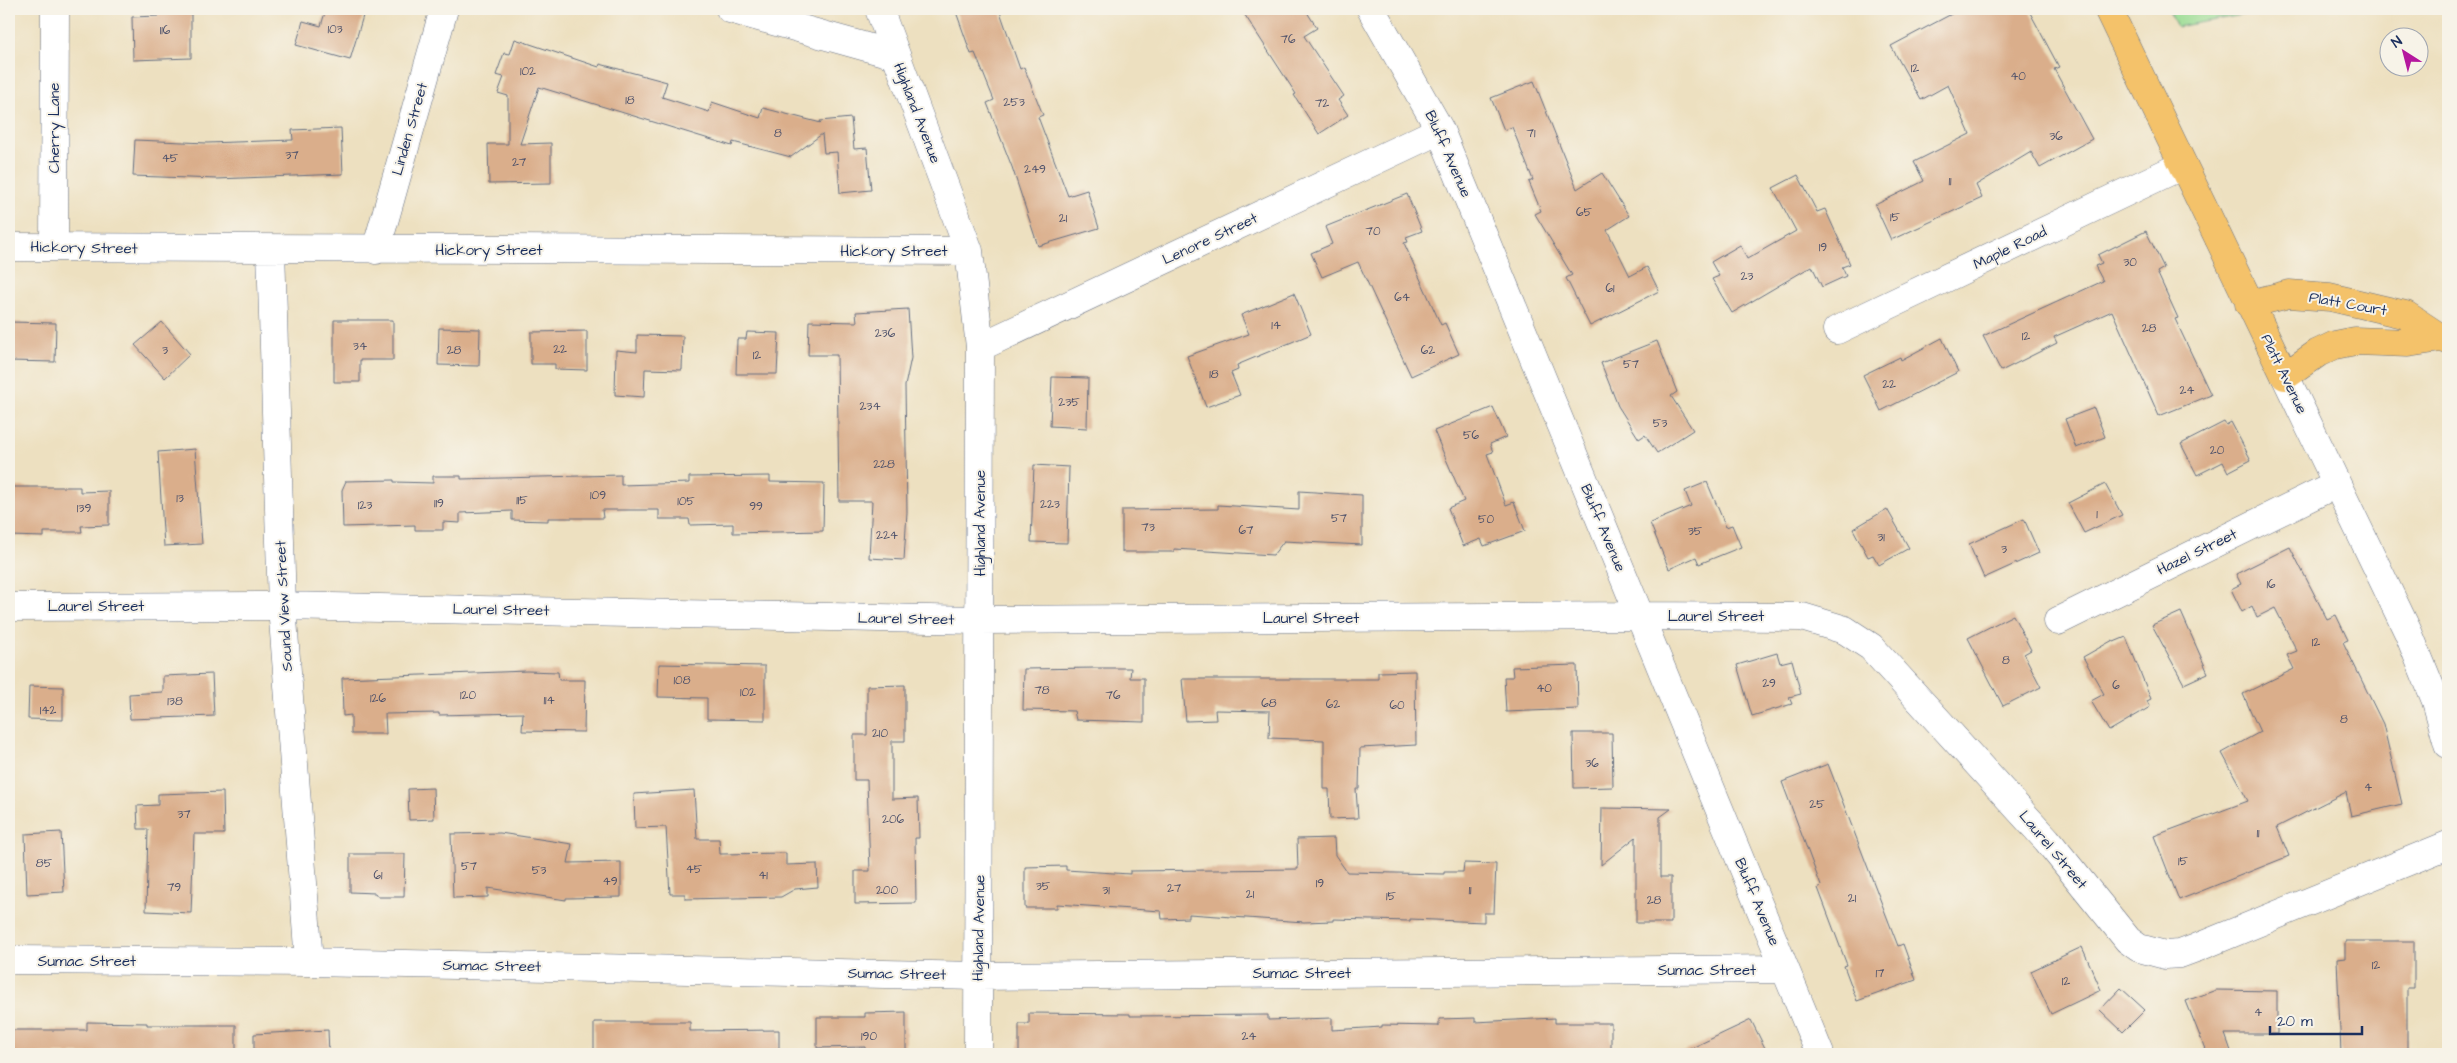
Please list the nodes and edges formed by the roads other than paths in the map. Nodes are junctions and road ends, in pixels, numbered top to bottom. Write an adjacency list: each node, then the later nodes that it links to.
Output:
1 (54, 9): 11 (street, Cherry Lane)
2 (444, 9): 13 (street, Linden Street)
3 (730, 9): 7 (street)
4 (879, 9): 7 (street, Highland Avenue)
5 (1371, 9): 8 (street, Bluff Avenue)
6 (2108, 9): 9 (main road, Platt Avenue)
7 (895, 55): 14 (street, Highland Avenue)
8 (1440, 130): 18 (street, Lenore Street); 23 (street, Bluff Avenue)
9 (2183, 164): 15 (main road, Platt Avenue); 16 (street, Maple Road)
10 (9, 247): 11 (street, Hickory Street)
11 (54, 247): 12 (street, Hickory Street)
12 (271, 250): 13 (street, Hickory Street); 21 (street, Sound View Street)
13 (376, 250): 14 (street, Hickory Street)
14 (969, 251): 18 (street, Highland Avenue)
15 (2250, 304): 17 (main road, Platt Court); 19 (main road, Platt Avenue)
16 (1837, 330)
17 (2445, 339): 19 (main road, Platt Court)
18 (980, 347): 24 (street, Highland Avenue)
19 (2284, 376): 20 (street, Platt Avenue)
20 (2336, 484): 25 (street, Hazel Street); 26 (street, Platt Avenue)
21 (282, 606): 22 (street, Laurel Street); 24 (street, Laurel Street); 29 (street, Sound View Street)
22 (9, 607)
23 (1640, 616): 24 (street, Laurel Street); 27 (street, Laurel Street); 30 (street, Bluff Avenue)
24 (980, 620): 31 (street, Highland Avenue)
25 (2058, 621)
26 (2448, 744)
27 (2448, 845)
28 (9, 960): 29 (street, Sumac Street)
29 (309, 962): 31 (street, Sumac Street)
30 (1785, 969): 31 (street, Sumac Street); 33 (street, Bluff Avenue)
31 (978, 976): 32 (street, Highland Avenue)
32 (978, 1054)
33 (1820, 1054)

